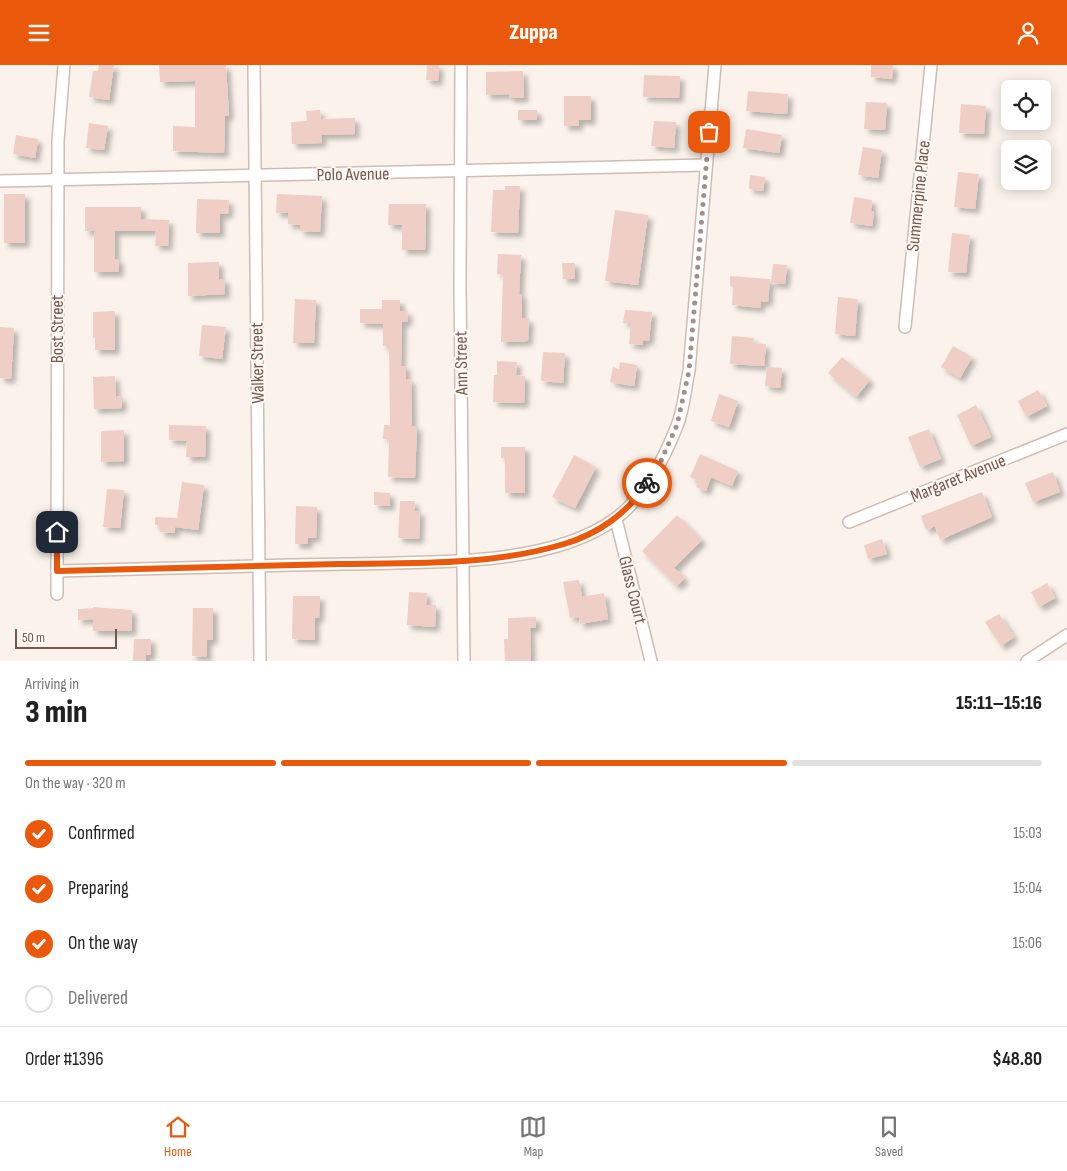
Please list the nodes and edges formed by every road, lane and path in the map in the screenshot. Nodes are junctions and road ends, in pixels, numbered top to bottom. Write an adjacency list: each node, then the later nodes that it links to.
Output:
1 (64, 65): 9 (street, Bost Street)
2 (254, 65): 8 (street, Walker Street)
3 (461, 65): 7 (street, Ann Street)
4 (715, 65): 6 (street)
5 (931, 65): 11 (street, Summerpine Place)
6 (706, 165): 7 (street, Polo Avenue); 13 (street)
7 (461, 171): 8 (street, Polo Avenue); 15 (street, Ann Street)
8 (254, 176): 9 (street, Polo Avenue); 16 (street, Walker Street)
9 (58, 180): 10 (street, Polo Avenue); 17 (street, Bost Street)
10 (0, 181)
11 (905, 327)
12 (1067, 434): 14 (street, Margaret Avenue)
13 (616, 519): 15 (street); 22 (street, Glass Court)
14 (849, 522)
15 (463, 562): 16 (street); 21 (street, Ann Street)
16 (259, 566): 17 (street); 20 (street, Walker Street)
17 (57, 571): 18 (street, Bost Street)
18 (58, 594)
19 (1067, 635): 23 (street)
20 (260, 661)
21 (464, 661)
22 (651, 661)
23 (1027, 661)

